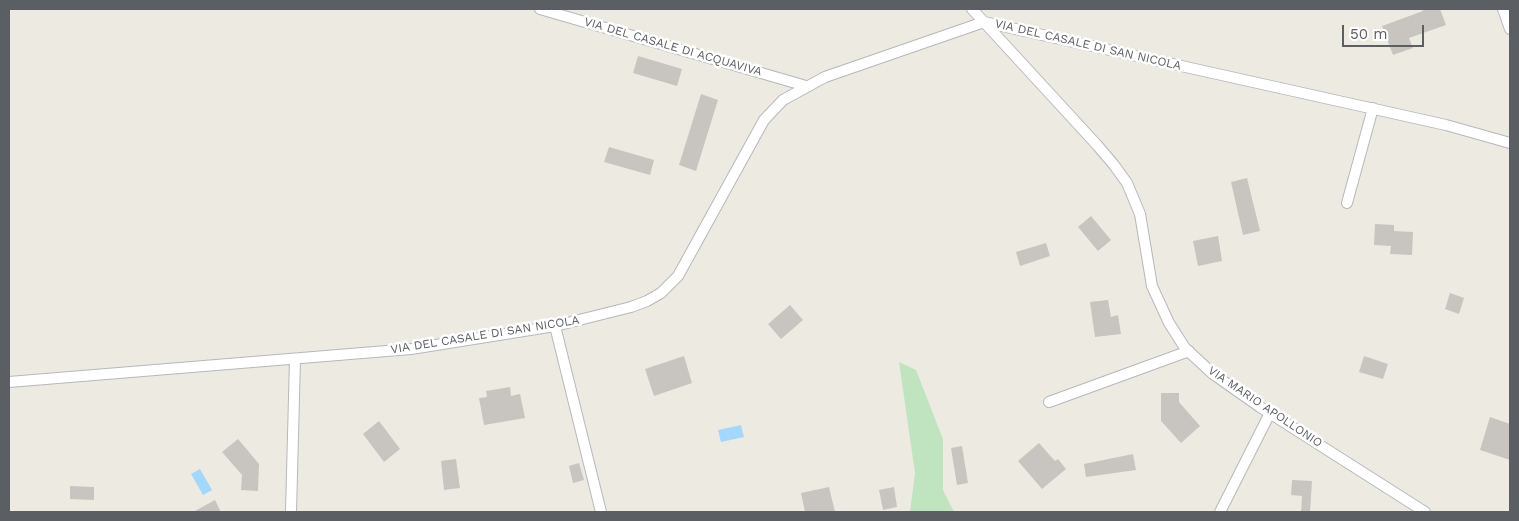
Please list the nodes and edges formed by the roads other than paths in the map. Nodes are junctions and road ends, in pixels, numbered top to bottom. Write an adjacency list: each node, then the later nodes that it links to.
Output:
1 (540, 9): 6 (street, VIA DEL CASALE DI ACQUAVIVA)
2 (972, 9): 4 (street, VIA MARIO APOLLONIO)
3 (1503, 9): 5 (street)
4 (984, 22): 6 (street, VIA DEL CASALE DI SAN NICOLA); 7 (street, VIA DEL CASALE DI SAN NICOLA); 11 (street, VIA MARIO APOLLONIO)
5 (1510, 29)
6 (806, 86): 10 (street, VIA DEL CASALE DI SAN NICOLA)
7 (1373, 108): 8 (street, VIA DEL CASALE DI SAN NICOLA); 9 (street)
8 (1510, 143)
9 (1347, 203)
10 (555, 326): 12 (street, VIA DEL CASALE DI SAN NICOLA); 17 (street)
11 (1188, 352): 14 (street); 15 (street, VIA MARIO APOLLONIO)
12 (294, 359): 13 (street, VIA DEL CASALE DI SAN NICOLA); 16 (street)
13 (9, 382)
14 (1049, 402)
15 (1270, 413): 18 (street); 19 (street, VIA MARIO APOLLONIO)
16 (291, 512)
17 (600, 512)
18 (1220, 512)
19 (1425, 512)

